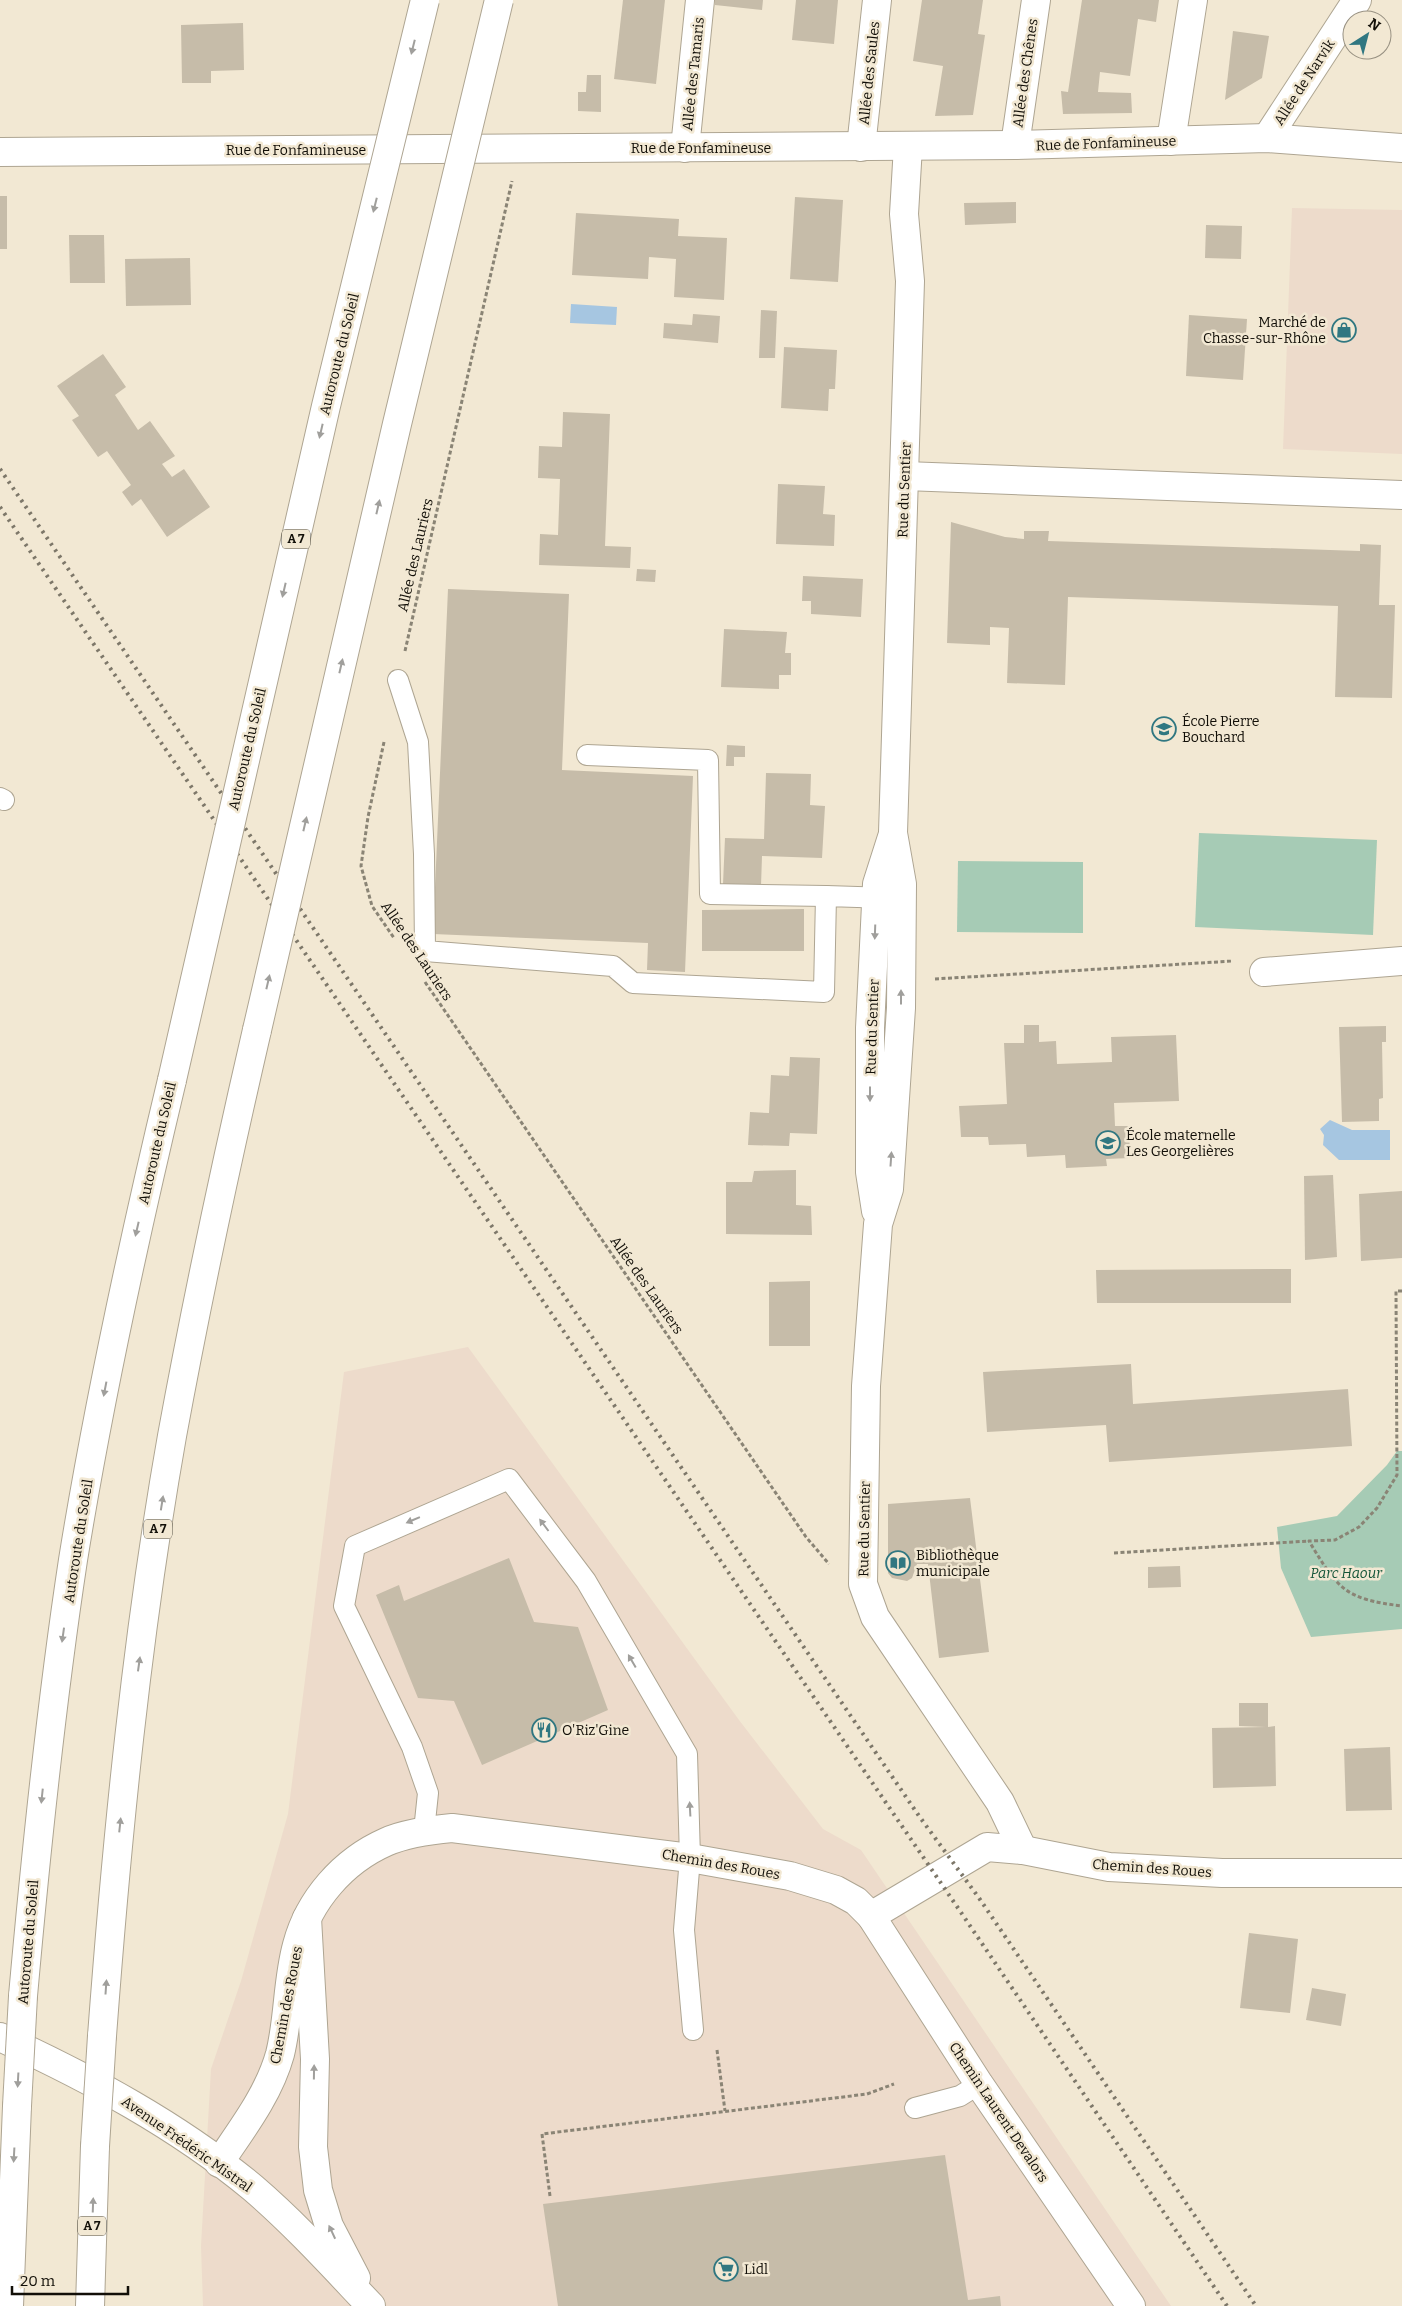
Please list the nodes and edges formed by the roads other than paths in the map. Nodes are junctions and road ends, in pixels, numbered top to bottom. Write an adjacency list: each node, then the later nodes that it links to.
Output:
1 (425, 0): 35 (main road, Autoroute du Soleil / A 7, one-way to 35, bridge)
2 (499, 0): 36 (main road, A 7, one-way to 2, bridge)
3 (700, 0): 13 (main road, Allée des Tamaris)
4 (877, 0): 12 (main road, Allée des Saules)
5 (1036, 0): 10 (main road, Allée des Chênes)
6 (1193, 0): 9 (main road)
7 (1357, 0): 8 (main road, Allée de Narvik)
8 (1267, 138): 9 (main road, Rue de Fonfamineuse); 14 (main road, Rue de Fonfamineuse)
9 (1171, 141): 10 (main road, Rue de Fonfamineuse)
10 (1015, 145): 11 (main road, Rue de Fonfamineuse)
11 (908, 146): 12 (main road, Rue de Fonfamineuse); 16 (main road, Rue du Sentier)
12 (861, 147): 13 (main road, Rue de Fonfamineuse)
13 (685, 148): 15 (main road, Rue de Fonfamineuse)
14 (1402, 148)
15 (0, 152)
16 (905, 476): 17 (main road); 21 (main road, Rue du Sentier)
17 (1402, 495)
18 (398, 680): 20 (lane)
19 (587, 755): 20 (lane)
20 (826, 896): 21 (lane)
21 (889, 898): 25 (main road, Rue du Sentier)
22 (1402, 961): 23 (main road)
23 (1264, 972)
24 (424, 1831): 26 (main road, Chemin des Roues); 26 (lane, one-way to 24); 29 (main road, Chemin des Roues)
25 (1023, 1850): 27 (main road, Chemin des Roues); 28 (main road, Chemin des Roues)
26 (690, 1858): 28 (main road, Chemin des Roues); 30 (lane)
27 (1402, 1873)
28 (871, 1916): 32 (main road, Chemin Laurent Devalors)
29 (307, 1918): 34 (main road, Chemin des Roues); 37 (main road, one-way to 29)
30 (693, 2030)
31 (0, 2037): 34 (main road, Avenue Frédéric Mistral)
32 (980, 2084): 33 (lane); 38 (main road, Chemin Laurent Devalors)
33 (914, 2108)
34 (219, 2163): 37 (main road, Avenue Frédéric Mistral)
35 (9, 2306)
36 (90, 2306)
37 (371, 2306)
38 (1131, 2306)

